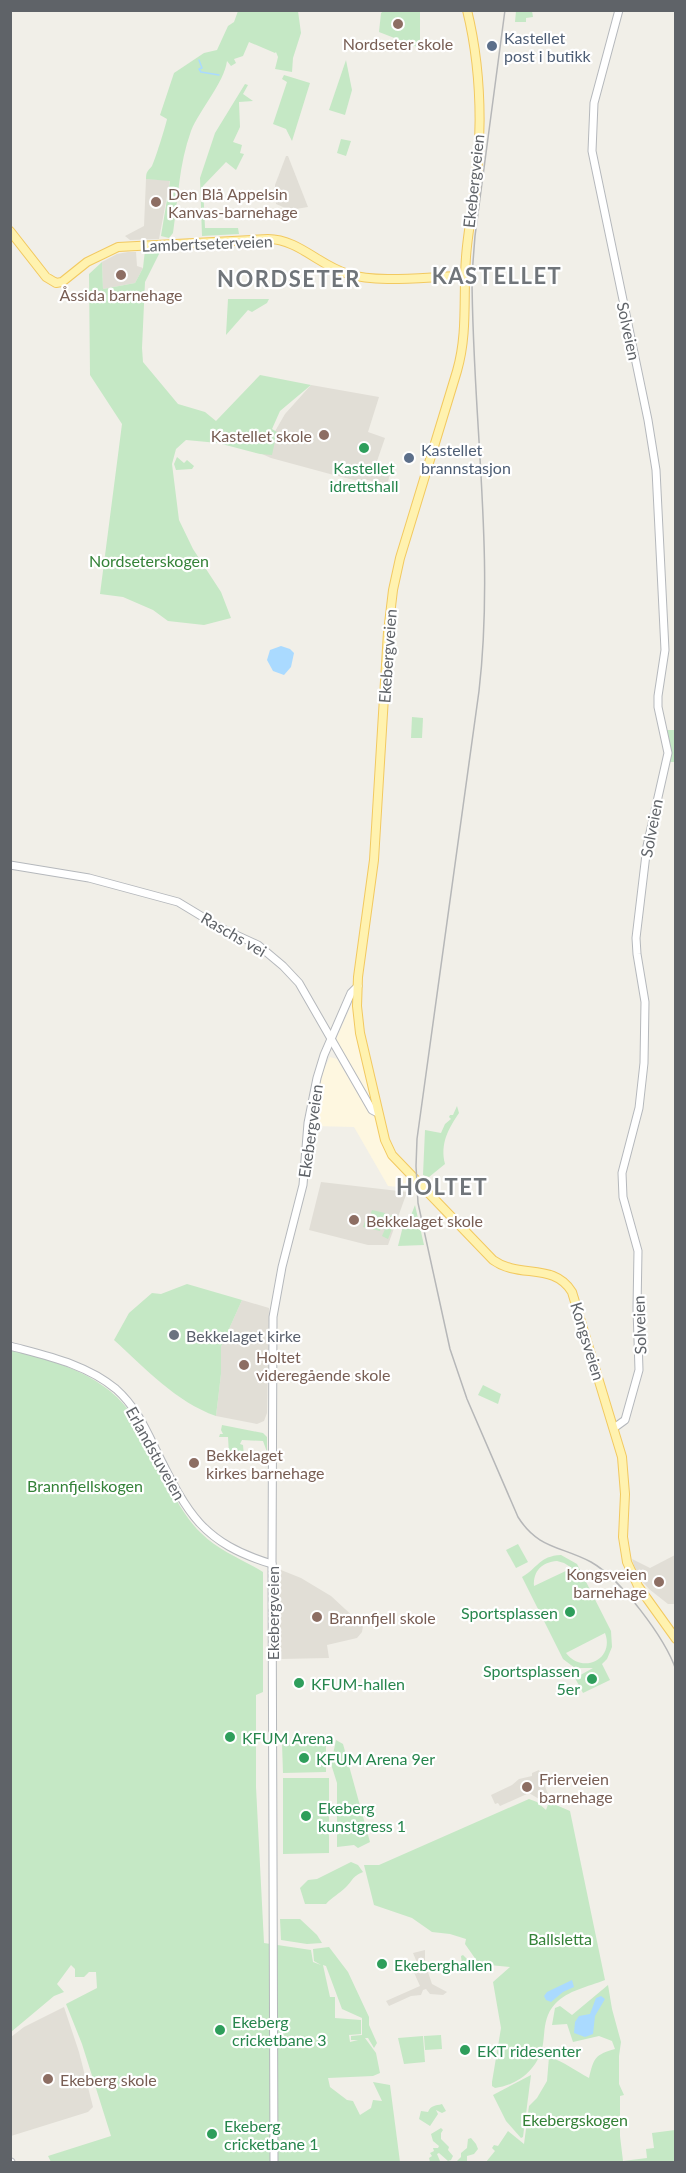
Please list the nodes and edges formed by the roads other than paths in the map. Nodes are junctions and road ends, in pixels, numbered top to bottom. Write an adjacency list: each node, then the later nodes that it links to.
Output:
1 (467, 10): 4 (main road, Ekebergveien)
2 (619, 10): 10 (street, Solveien)
3 (10, 231): 4 (main road, Lambertseterveien)
4 (465, 276): 6 (main road, Ekebergveien)
5 (10, 865): 7 (street, Raschs vei)
6 (358, 986): 7 (street, Ekebergveien); 8 (main road, Kongsveien)
7 (330, 1041): 8 (street, Raschs vei); 11 (street, Ekebergveien)
8 (378, 1113): 10 (main road, Kongsveien)
9 (10, 1346): 11 (street, Erlandstuveien)
10 (614, 1428): 12 (main road, Kongsveien)
11 (272, 1564): 13 (street, Ekebergveien)
12 (675, 1639)
13 (274, 2163)

